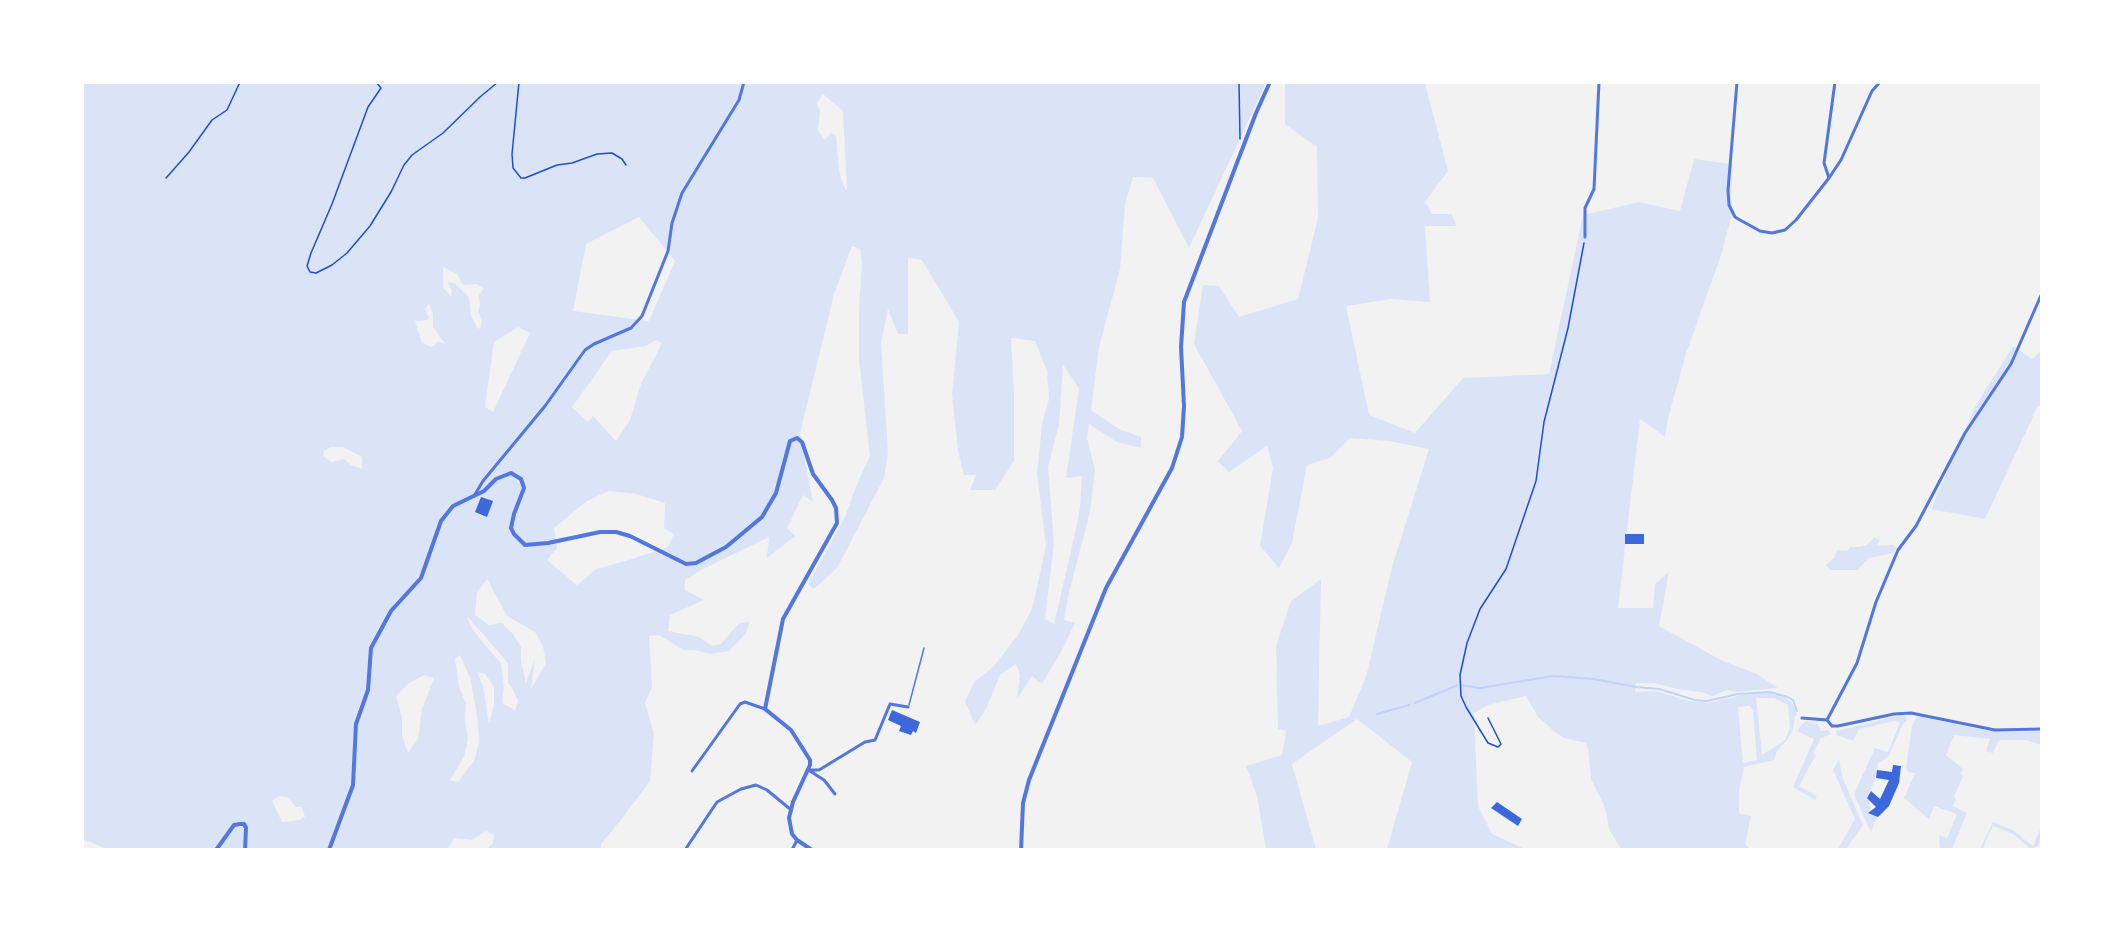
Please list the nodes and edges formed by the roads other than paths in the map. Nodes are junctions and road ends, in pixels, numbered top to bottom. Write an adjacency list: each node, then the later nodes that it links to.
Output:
1 (744, 82): 10 (street)
2 (1270, 82): 28 (street)
3 (1599, 82): 8 (street)
4 (1737, 82): 7 (street)
5 (1835, 82): 7 (street)
6 (1880, 82): 7 (street)
7 (1829, 177)
8 (1585, 237)
9 (2042, 293): 15 (street)
10 (473, 496): 13 (street); 24 (street)
11 (924, 648): 12 (lane)
12 (908, 708): 17 (street)
13 (765, 709): 17 (street); 18 (street)
14 (1802, 718): 15 (street)
15 (1827, 720): 16 (street)
16 (2042, 729)
17 (809, 768): 19 (street); 20 (street)
18 (692, 771)
19 (835, 794)
20 (790, 809): 21 (street); 25 (street)
21 (797, 840): 26 (street); 27 (street)
22 (216, 849): 23 (street)
23 (245, 849)
24 (329, 849)
25 (685, 849)
26 (792, 849)
27 (812, 849)
28 (1021, 849)

